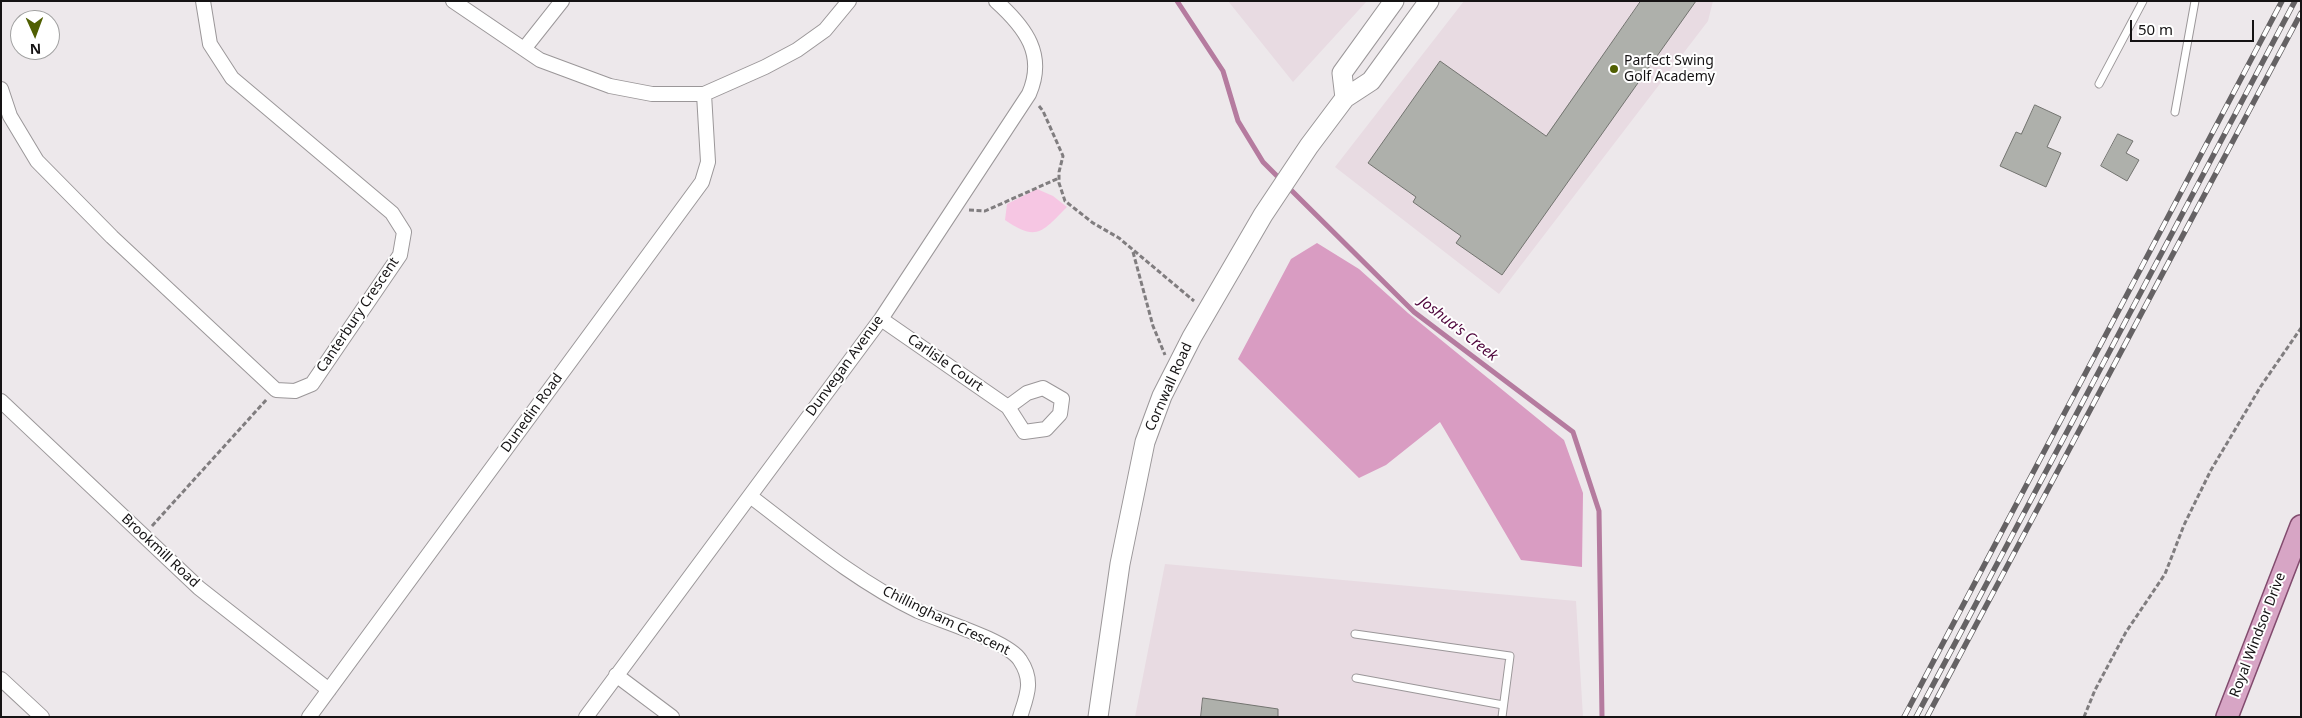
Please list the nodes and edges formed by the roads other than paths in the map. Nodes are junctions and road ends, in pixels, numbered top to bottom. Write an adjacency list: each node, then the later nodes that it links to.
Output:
1 (203, 1): 12 (street, Canterbury Crescent)
2 (453, 1): 10 (street)
3 (562, 1): 10 (street)
4 (849, 1): 13 (street)
5 (996, 1): 16 (street, Dunvegan Avenue)
6 (1394, 1): 14 (main road)
7 (1429, 1): 14 (main road, Cornwall Road)
8 (2143, 1): 11 (lane)
9 (2194, 1): 15 (lane)
10 (524, 49): 13 (street)
11 (2099, 84)
12 (1, 89)
13 (704, 94): 25 (street, Dunedin Road)
14 (1345, 98): 32 (main road, Cornwall Road)
15 (2175, 112)
16 (881, 319): 18 (street, Carlisle Court); 19 (street, Dunvegan Avenue)
17 (1, 401): 25 (street, Brookmill Road)
18 (1008, 407)
19 (750, 496): 22 (street, Dunvegan Avenue); 31 (street, Chillingham Crescent)
20 (2301, 526): 34 (main road, Royal Windsor Drive)
21 (1355, 634): 26 (lane)
22 (616, 675): 29 (street, Dunvegan Avenue); 30 (street)
23 (1356, 678): 26 (lane)
24 (1, 679): 27 (street)
25 (329, 690): 28 (street, Dunedin Road)
26 (1503, 705): 33 (lane)
27 (42, 717)
28 (309, 717)
29 (586, 717)
30 (672, 717)
31 (1020, 717)
32 (1098, 717)
33 (1502, 717)
34 (2227, 717)

